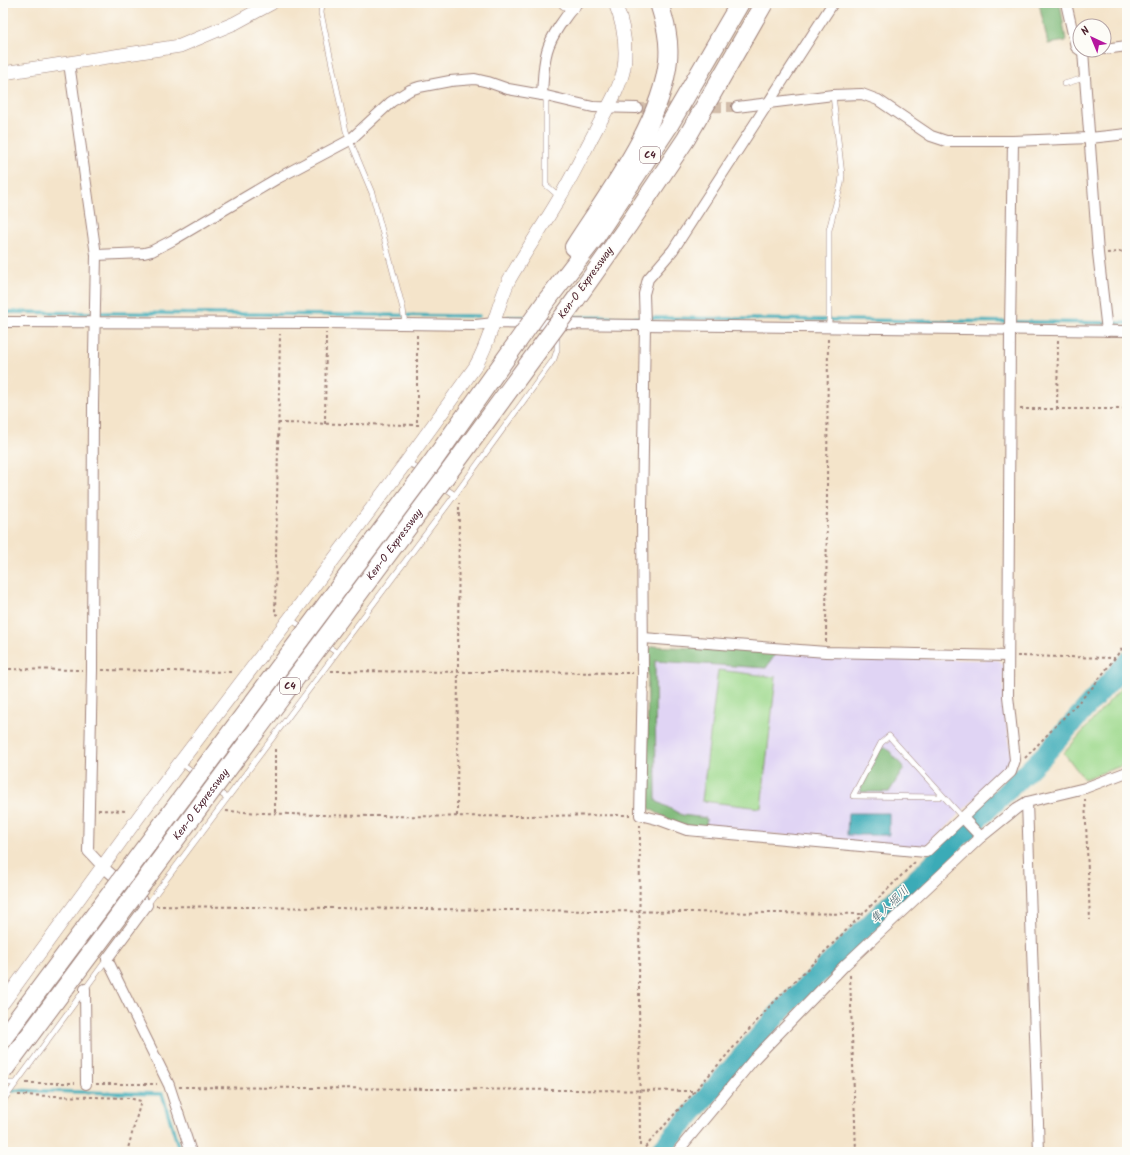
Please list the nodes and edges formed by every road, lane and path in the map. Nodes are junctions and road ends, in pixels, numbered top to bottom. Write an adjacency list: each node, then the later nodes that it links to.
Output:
1 (272, 3): 16 (street)
2 (322, 3): 28 (lane)
3 (615, 3): 23 (street)
4 (659, 3): 34 (highway)
5 (740, 3): 34 (highway, Ken-O Expressway / C4)
6 (764, 3): 14 (highway, Ken-O Expressway / C4)
7 (776, 3): 14 (highway)
8 (833, 3): 22 (street)
9 (1066, 3): 11 (street)
10 (572, 4): 21 (street)
11 (1072, 29)
12 (1127, 46): 13 (street)
13 (1112, 48)
14 (735, 55): 100 (highway, Ken-O Expressway / C4, bridge)
15 (1082, 58): 18 (street)
16 (69, 63): 17 (street); 33 (street)
17 (3, 73)
18 (1084, 78): 19 (lane); 27 (street)
19 (1064, 84)
20 (833, 95): 22 (street); 29 (street); 44 (lane)
21 (544, 96): 23 (street); 28 (street); 30 (lane)
22 (767, 104): 25 (street); 43 (street)
23 (608, 107): 24 (street); 30 (street)
24 (637, 108)
25 (737, 108)
26 (1127, 134): 27 (street)
27 (1090, 138): 29 (street); 32 (street)
28 (350, 140): 33 (street); 39 (lane)
29 (1013, 141): 45 (street)
30 (560, 197): 41 (street)
31 (1127, 250): 32 (path)
32 (1098, 254): 47 (street)
33 (96, 255): 36 (street)
34 (545, 298): 99 (highway, Ken-O Expressway / C4, bridge)
35 (3, 322): 36 (street)
36 (95, 322): 37 (street); 68 (street)
37 (280, 323): 38 (street); 52 (path)
38 (326, 323): 39 (street); 53 (path)
39 (405, 324): 40 (street)
40 (417, 324): 41 (street); 54 (path)
41 (494, 324): 42 (street); 55 (street)
42 (557, 324): 43 (street); 57 (lane)
43 (645, 325): 44 (street); 60 (street)
44 (828, 328): 45 (street); 64 (path)
45 (1010, 329): 46 (street); 49 (street)
46 (1058, 330): 47 (street); 50 (path)
47 (1107, 331): 48 (street)
48 (1127, 331)
49 (1010, 409): 50 (path); 65 (street)
50 (1057, 409): 51 (path)
51 (1127, 409)
52 (278, 423): 53 (path); 58 (path)
53 (325, 424): 54 (path)
54 (417, 424): 55 (path)
55 (428, 432): 56 (street)
56 (407, 461): 57 (lane); 58 (street)
57 (455, 496): 63 (lane); 70 (path)
58 (290, 618): 59 (lane); 72 (street)
59 (313, 635)
60 (643, 638): 64 (street); 71 (street)
61 (319, 640): 63 (lane)
62 (1127, 642): 66 (path)
63 (336, 652): 69 (lane)
64 (826, 652): 65 (street)
65 (1008, 656): 66 (path); 75 (street)
66 (1114, 658): 75 (path)
67 (3, 669): 68 (path)
68 (92, 670): 72 (path); 81 (street)
69 (322, 671): 70 (path); 73 (lane)
70 (458, 672): 71 (path); 86 (path)
71 (643, 673): 84 (street)
72 (245, 677): 74 (street)
73 (273, 737): 79 (lane); 83 (path)
74 (180, 762): 79 (lane); 85 (street)
75 (1011, 772): 87 (street)
76 (1127, 772): 77 (street)
77 (1085, 788): 80 (street); 94 (path)
78 (943, 797): 78 (lane); 87 (lane)
79 (227, 798): 82 (lane)
80 (1028, 802): 88 (street); 113 (street)
81 (89, 810): 85 (path); 90 (street)
82 (218, 810): 83 (path); 91 (lane)
83 (275, 814): 86 (path)
84 (640, 815): 86 (path); 89 (street); 92 (path)
85 (140, 816): 90 (street)
86 (458, 816)
87 (963, 818): 88 (street); 89 (street)
88 (979, 835): 96 (street)
89 (926, 852): 93 (path)
90 (102, 866): 91 (street); 98 (street)
91 (147, 905): 92 (path); 95 (street)
92 (639, 911): 93 (path); 104 (path)
93 (863, 914): 105 (path)
94 (1090, 920)
95 (107, 958): 97 (lane); 103 (street)
96 (845, 965): 111 (street); 112 (path)
97 (85, 989): 100 (lane); 102 (street)
98 (3, 1003)
99 (3, 1038)
100 (10, 1077): 101 (lane); 102 (path); 106 (lane)
101 (3, 1083)
102 (86, 1084): 103 (path)
103 (169, 1084): 104 (path); 109 (street)
104 (640, 1091): 105 (path); 110 (path)
105 (694, 1091): 110 (path)
106 (9, 1093): 107 (lane); 108 (path)
107 (3, 1101)
108 (127, 1152)
109 (191, 1152)
110 (641, 1152)
111 (677, 1152)
112 (856, 1152)
113 (1039, 1152)

